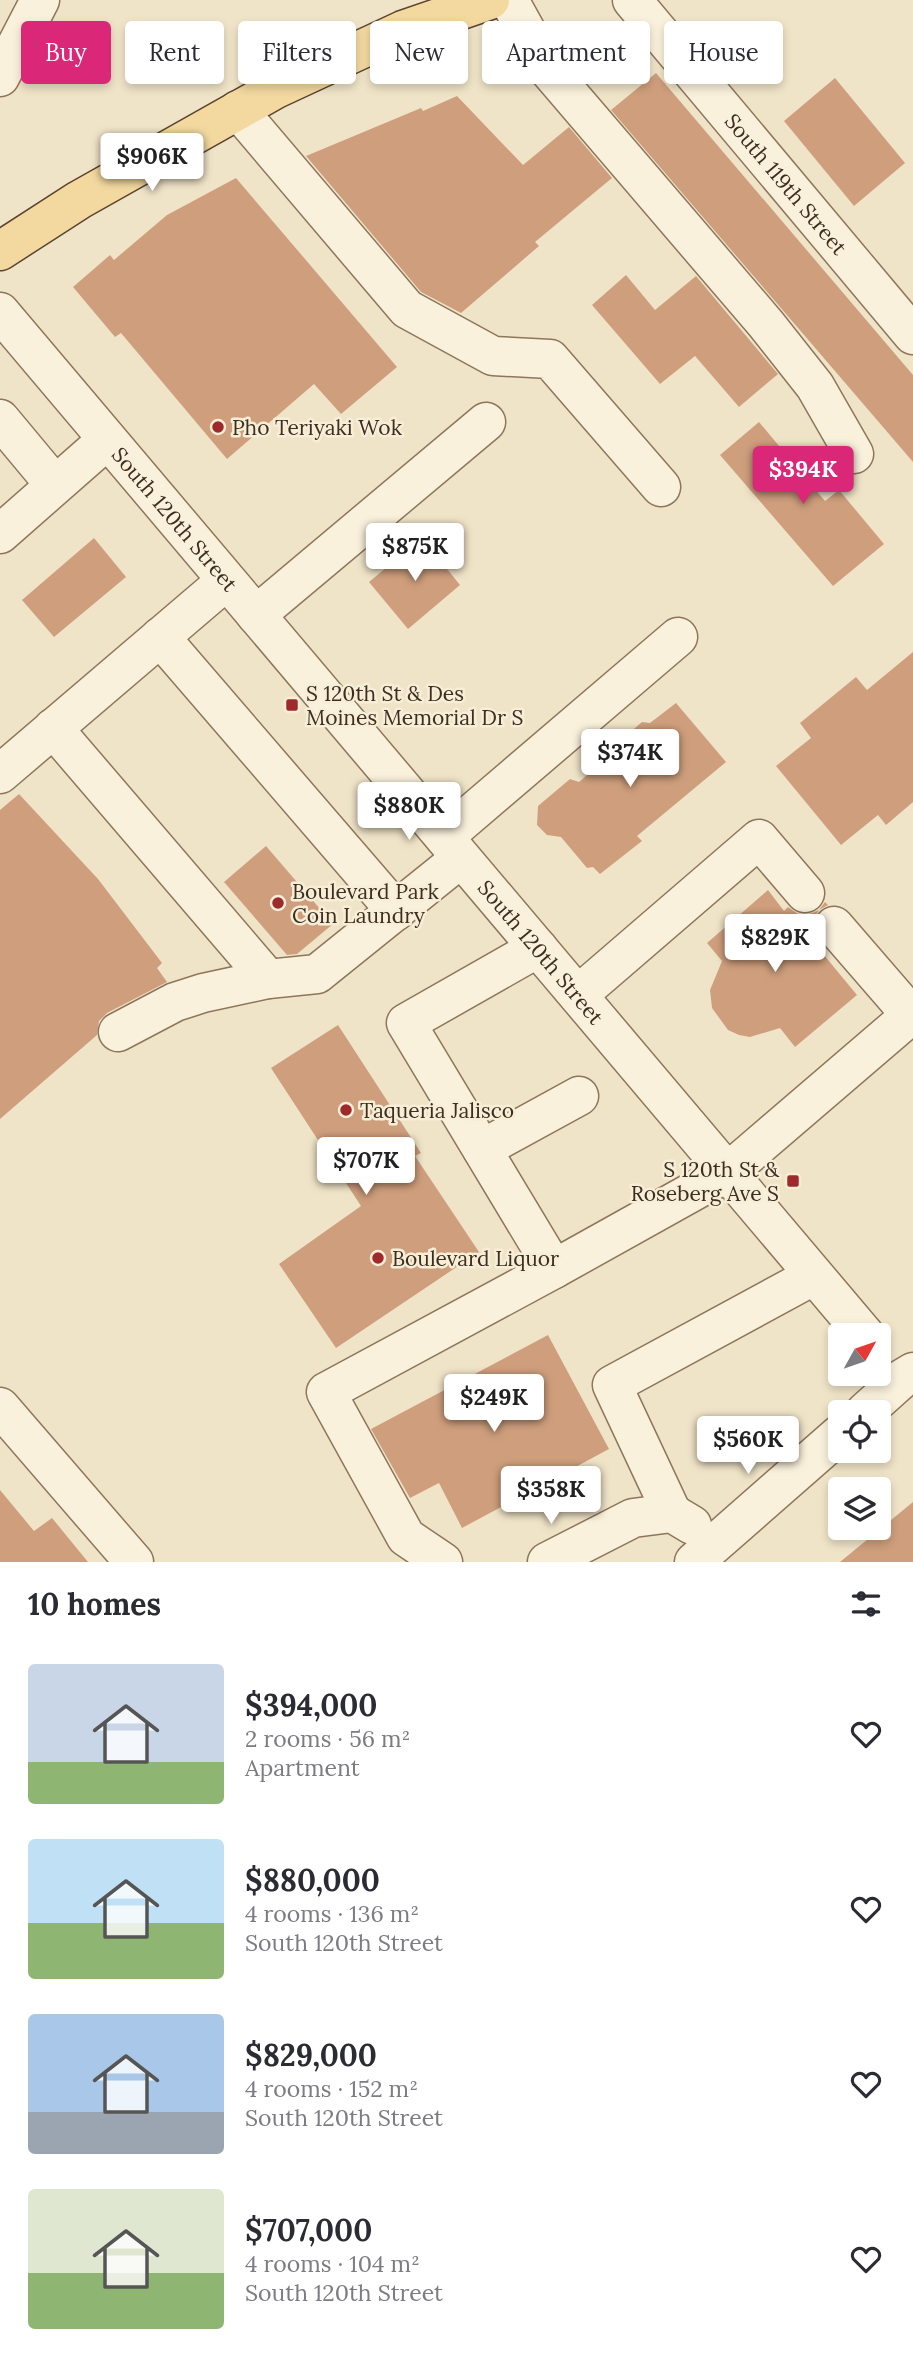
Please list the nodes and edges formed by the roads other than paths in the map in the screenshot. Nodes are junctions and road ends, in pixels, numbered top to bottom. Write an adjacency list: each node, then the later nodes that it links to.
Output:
1 (490, 0): 6 (main road)
2 (509, 0): 13 (street)
3 (632, 0): 9 (street, South 119th Street)
4 (27, 7): 5 (street)
5 (0, 78)
6 (238, 110): 7 (main road); 15 (street)
7 (0, 251)
8 (0, 312): 12 (street, South 120th Street)
9 (913, 335)
10 (0, 419): 14 (street)
11 (486, 422): 18 (street)
12 (107, 440): 14 (street); 17 (street, South 120th Street)
13 (854, 454)
14 (55, 485): 16 (street)
15 (661, 487)
16 (0, 534)
17 (226, 581): 18 (street, South 120th Street); 20 (street)
18 (256, 615): 23 (street, South 120th Street)
19 (678, 637): 23 (street)
20 (160, 638): 21 (street); 25 (street)
21 (53, 728): 22 (street); 28 (street)
22 (0, 774)
23 (453, 847): 25 (street); 27 (street, South 120th Street)
24 (805, 892): 29 (street)
25 (396, 911): 28 (street)
26 (834, 926): 33 (street)
27 (538, 948): 29 (street, South 120th Street); 32 (street)
28 (268, 979): 30 (street)
29 (578, 995): 33 (street, South 120th Street)
30 (118, 1032)
31 (579, 1096): 32 (street)
32 (482, 1149): 34 (street)
33 (728, 1172): 34 (street); 35 (street, South 120th Street)
34 (554, 1269): 44 (street)
35 (814, 1276): 36 (street, South 120th Street); 41 (street)
36 (855, 1323)
37 (902, 1373): 38 (street)
38 (876, 1400)
39 (0, 1407): 43 (street)
40 (828, 1445): 42 (street)
41 (672, 1513): 42 (street); 45 (street)
42 (707, 1551)
43 (134, 1562)
44 (443, 1562)
45 (547, 1562)

